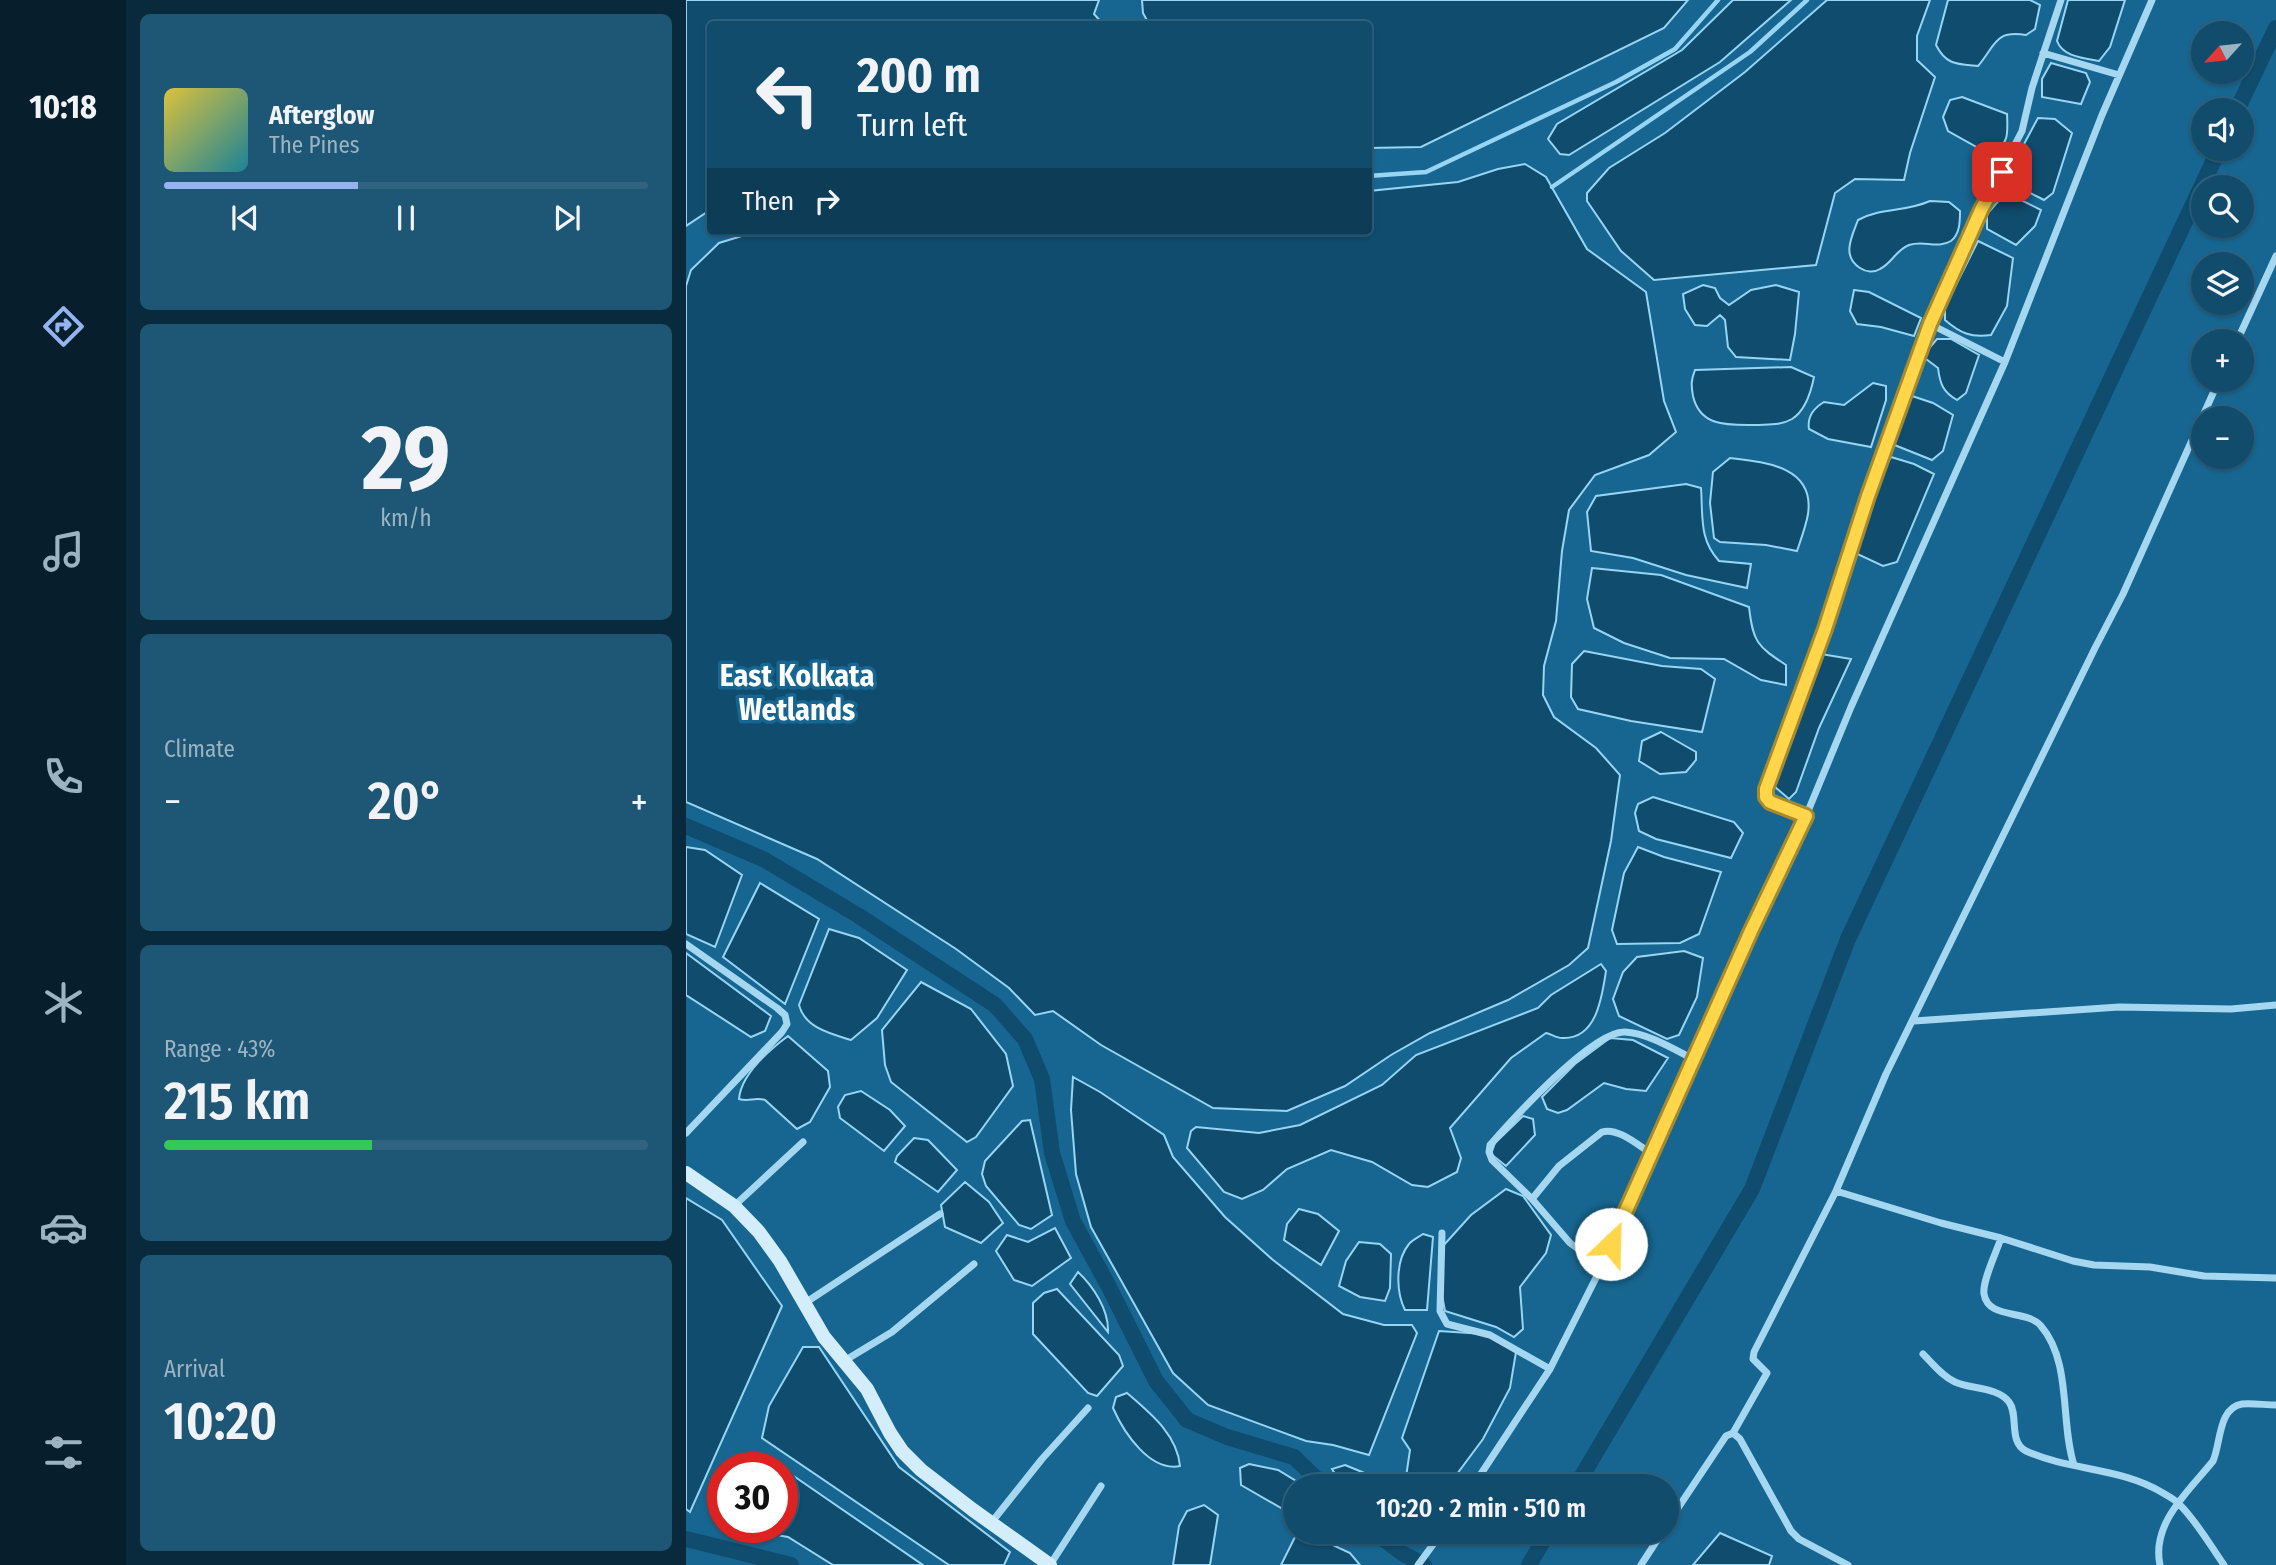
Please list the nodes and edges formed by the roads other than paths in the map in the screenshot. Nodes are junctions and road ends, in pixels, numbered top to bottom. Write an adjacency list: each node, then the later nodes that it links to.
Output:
1 (2061, 0): 3 (street)
2 (2152, 0): 4 (street)
3 (2043, 53): 4 (street); 6 (street)
4 (2119, 75): 8 (street)
5 (2276, 256): 7 (street)
6 (1930, 324): 8 (street); 10 (street)
7 (2242, 329)
8 (2005, 362): 10 (street)
9 (2214, 392): 13 (street)
10 (1806, 816): 14 (street)
11 (686, 944): 15 (street)
12 (2276, 1005): 13 (street)
13 (1914, 1021): 19 (street)
14 (1695, 1060): 17 (street); 20 (street)
15 (686, 1133)
16 (803, 1142): 21 (street)
17 (1653, 1154): 20 (street); 26 (street)
18 (686, 1173): 21 (street)
19 (1836, 1191): 24 (street); 34 (street)
20 (1532, 1199): 26 (street)
21 (734, 1206): 28 (street)
22 (940, 1214): 28 (street)
23 (1442, 1233): 31 (street)
24 (2001, 1238): 27 (street); 35 (street)
25 (974, 1264): 30 (street)
26 (1602, 1266): 31 (street)
27 (2276, 1278)
28 (804, 1303): 30 (street)
29 (1923, 1354): 35 (street)
30 (844, 1362): 40 (street)
31 (1550, 1369): 36 (street)
32 (2276, 1405): 38 (street)
33 (1088, 1408): 40 (street)
34 (1733, 1433): 39 (street); 46 (street)
35 (2074, 1465): 38 (street)
36 (1481, 1474)
37 (1101, 1486): 43 (street)
38 (2179, 1503): 47 (street); 48 (street)
39 (1679, 1507)
40 (991, 1523): 43 (street)
41 (1434, 1544): 44 (street)
42 (1655, 1544): 45 (street)
43 (1050, 1565)
44 (1418, 1565)
45 (1642, 1565)
46 (1848, 1565)
47 (2160, 1565)
48 (2224, 1565)

